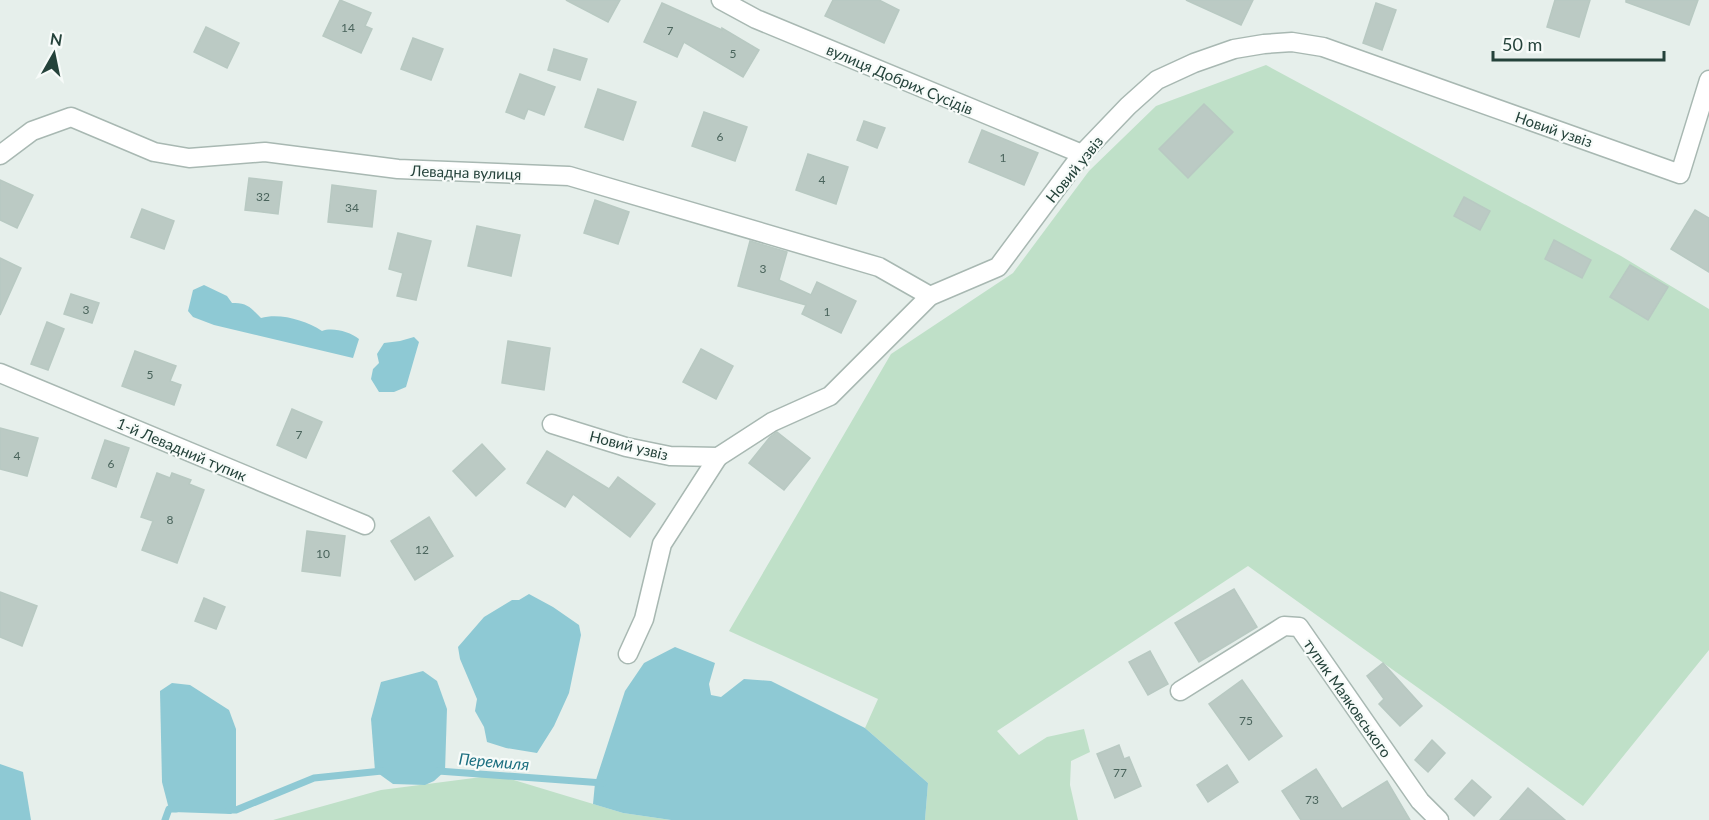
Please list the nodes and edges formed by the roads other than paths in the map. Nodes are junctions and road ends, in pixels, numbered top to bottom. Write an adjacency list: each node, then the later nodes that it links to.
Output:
1 (721, 0): 3 (street, вулиця Добрих Сусідів)
2 (1709, 80): 3 (street, Новий узвіз)
3 (1082, 154): 5 (street, Новий узвіз)
4 (0, 155): 5 (street, Левадна вулиця)
5 (930, 296): 8 (street, Новий узвіз)
6 (0, 373): 9 (street, 1-й Левадний тупик)
7 (552, 424): 8 (street, Новий узвіз)
8 (718, 457): 10 (street)
9 (365, 525)
10 (628, 654)
11 (1180, 691): 12 (street, тупик Маяковського)
12 (1439, 820)

